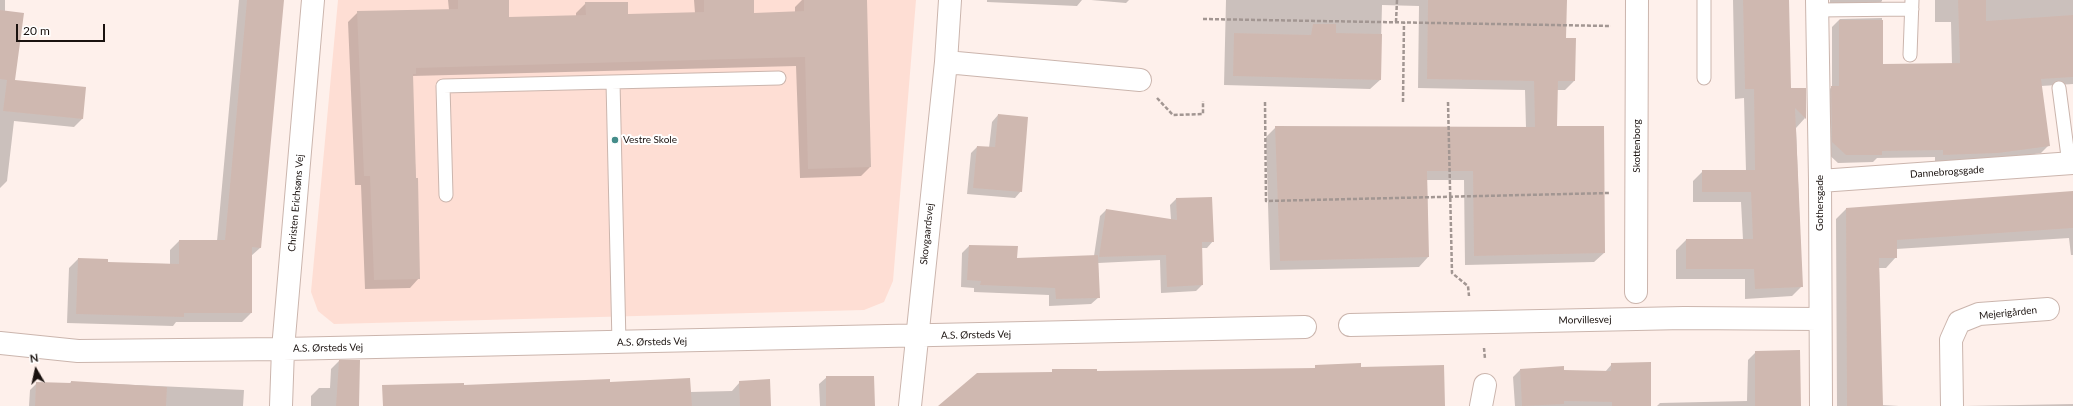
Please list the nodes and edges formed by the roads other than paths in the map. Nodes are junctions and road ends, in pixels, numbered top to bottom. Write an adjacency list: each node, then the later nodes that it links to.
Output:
1 (313, 0): 25 (street, Christen Erichsøns Vej)
2 (950, 0): 8 (street, Skovgaardsvej)
3 (1637, 0): 17 (street, Skottenborg)
4 (1704, 0): 10 (lane)
5 (1817, 5): 6 (lane); 15 (street, Gothersgade)
6 (1912, 5): 7 (lane)
7 (1910, 55)
8 (946, 62): 11 (street); 22 (street, Skovgaardsvej)
9 (779, 78): 12 (lane)
10 (1704, 78)
11 (1140, 80)
12 (613, 82): 16 (lane); 24 (lane)
13 (2059, 88): 14 (lane)
14 (2071, 164): 15 (street, Dannebrogsgade)
15 (1820, 182): 19 (street, Gothersgade)
16 (446, 195)
17 (1636, 292)
18 (2048, 309): 29 (street, Mejerigården)
19 (1819, 319): 20 (street, Morvillesvej); 28 (street, Gothersgade)
20 (1350, 325)
21 (1305, 327): 22 (street, A.S. Ørsteds Vej)
22 (916, 337): 24 (street, A.S. Ørsteds Vej); 27 (street, Skovgaardsvej)
23 (0, 343): 25 (street, A.S. Ørsteds Vej)
24 (619, 343): 25 (street, A.S. Ørsteds Vej)
25 (284, 349): 26 (street, Christen Erichsøns Vej)
26 (281, 406)
27 (910, 406)
28 (1821, 406)
29 (1952, 406)

